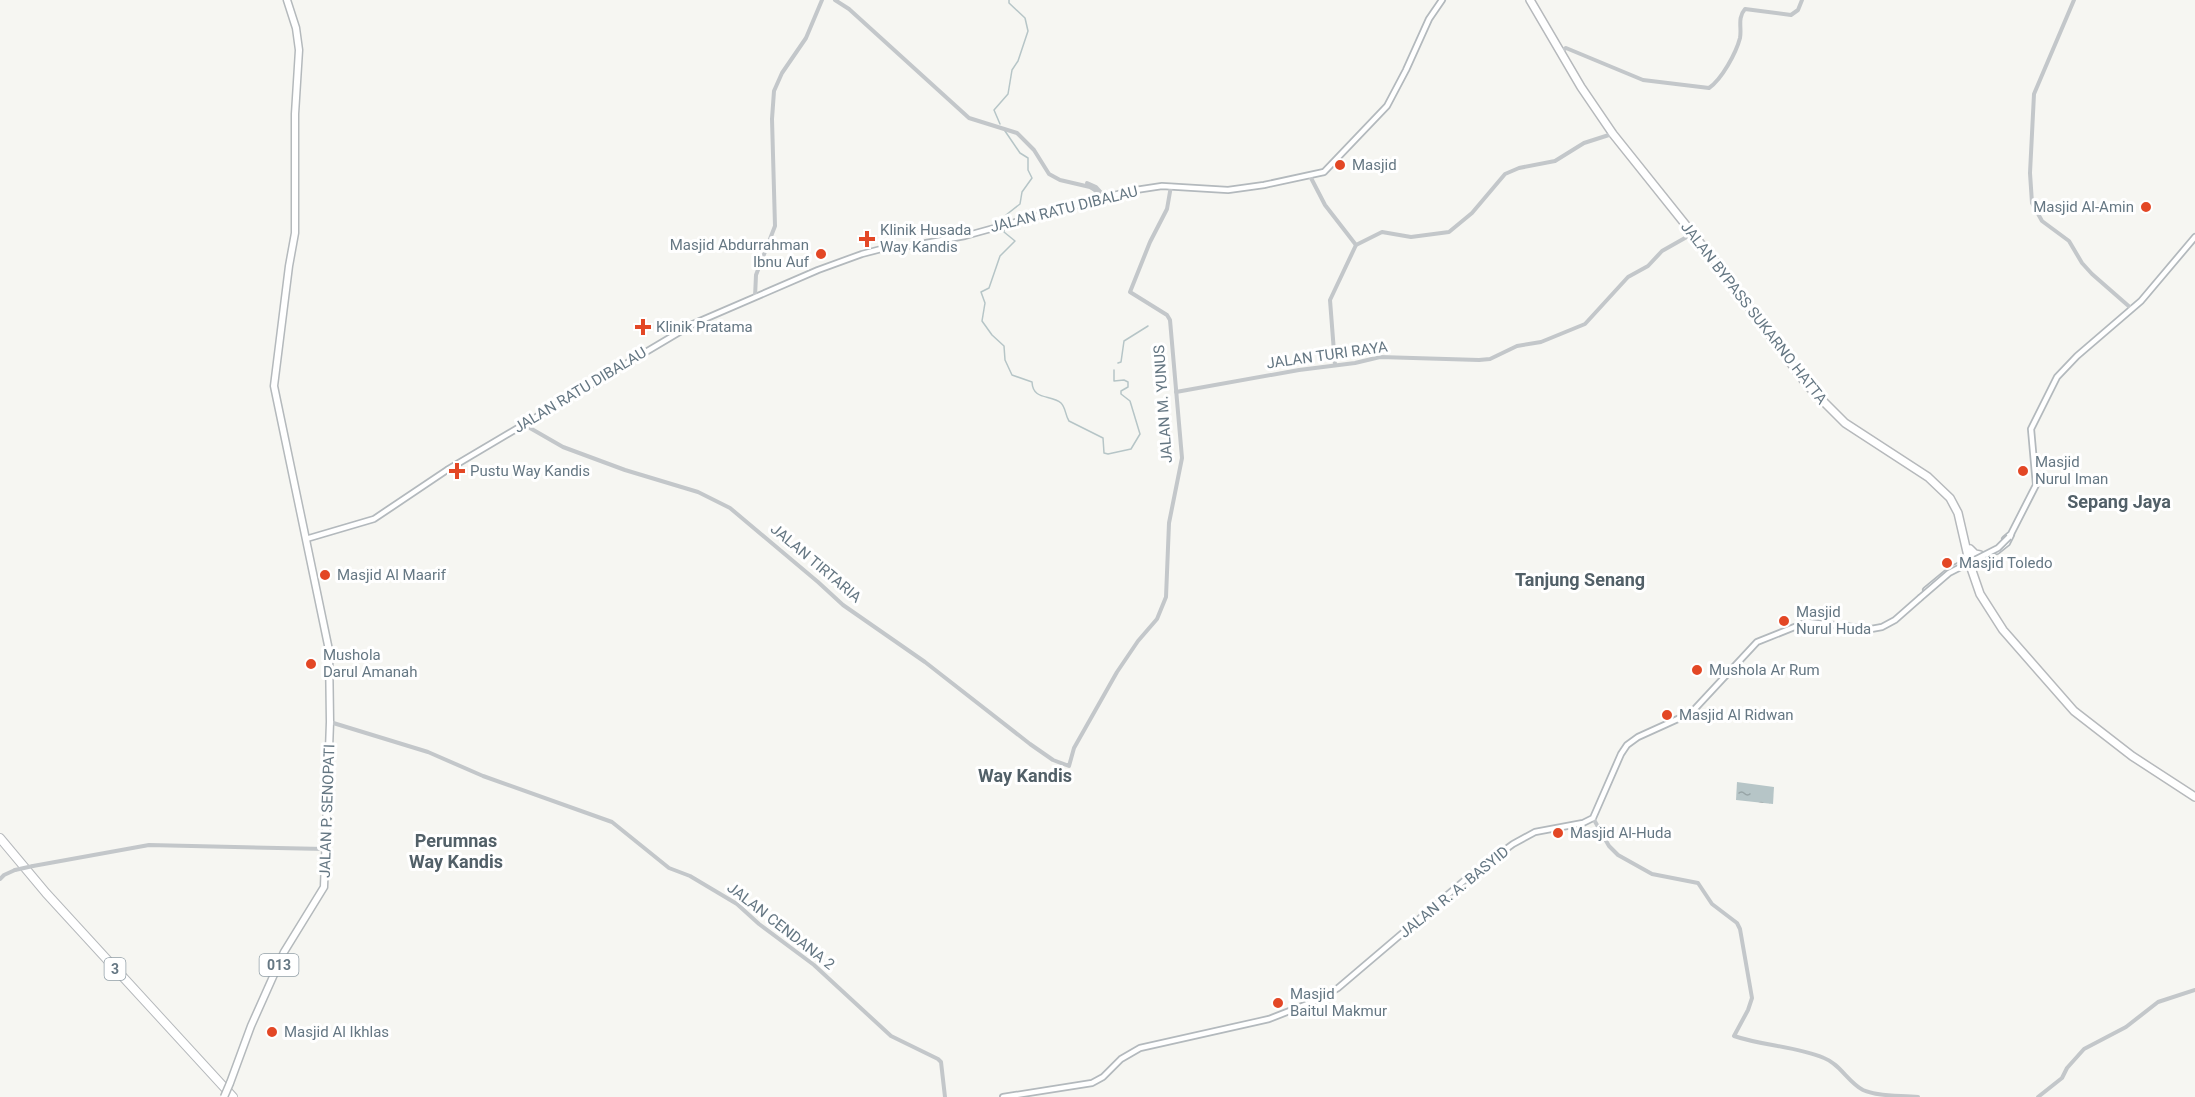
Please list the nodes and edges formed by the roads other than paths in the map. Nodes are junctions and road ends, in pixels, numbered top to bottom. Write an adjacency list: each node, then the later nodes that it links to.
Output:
1 (287, 0): 25 (main road, JALAN P. SENOPATI)
2 (822, 0): 18 (street)
3 (835, 0): 9 (street)
4 (1442, 0): 11 (main road, JALAN RATU DIBALAU)
5 (1531, 0): 8 (highway, JALAN BYPASS SUKARNO HATTA); 10 (highway, JALAN BYPASS SUKARNO HATTA)
6 (1803, 0): 8 (street)
7 (2074, 0): 19 (street)
8 (1563, 51): 23 (highway, JALAN BYPASS SUKARNO HATTA)
9 (1002, 128): 13 (street); 14 (street)
10 (1613, 134): 15 (highway, JALAN BYPASS SUKARNO HATTA); 17 (street)
11 (1310, 176): 12 (main road, JALAN RATU DIBALAU); 17 (street)
12 (1171, 186): 13 (main road, JALAN RATU DIBALAU); 21 (street, JALAN M. YUNUS)
13 (1105, 197): 14 (main road, JALAN RATU DIBALAU)
14 (1099, 198): 18 (main road, JALAN RATU DIBALAU)
15 (1693, 234): 20 (street, JALAN TURI RAYA); 23 (highway, JALAN BYPASS SUKARNO HATTA)
16 (2195, 237): 19 (main road)
17 (1356, 245): 20 (street)
18 (756, 297): 22 (main road, JALAN RATU DIBALAU)
19 (2133, 309): 24 (main road)
20 (1335, 365): 21 (street, JALAN TURI RAYA)
21 (1176, 392): 30 (street, JALAN M. YUNUS)
22 (522, 424): 25 (main road, JALAN RATU DIBALAU); 30 (street, JALAN TIRTARIA)
23 (1909, 462): 26 (highway, JALAN BYPASS SUKARNO HATTA)
24 (2010, 535): 27 (main road); 28 (main road, bridge)
25 (306, 539): 29 (main road, JALAN P. SENOPATI)
26 (1968, 550): 27 (highway, JALAN BYPASS SUKARNO HATTA); 27 (highway)
27 (1971, 563): 28 (main road); 31 (highway, JALAN BYPASS SUKARNO HATTA)
28 (1914, 603): 34 (main road)
29 (330, 722): 37 (main road, JALAN P. SENOPATI); 43 (street, JALAN CENDANA 2)
30 (1069, 766)
31 (2161, 772): 32 (highway, JALAN BYPASS SUKARNO HATTA); 33 (highway, JALAN BYPASS SUKARNO HATTA)
32 (2195, 792)
33 (2195, 797)
34 (1593, 818): 40 (street); 44 (main road, JALAN R. A. BASYID)
35 (0, 838): 42 (highway, 3)
36 (0, 843): 41 (highway, 3)
37 (325, 849): 38 (street, bridge); 41 (main road, JALAN P. SENOPATI / 013, bridge)
38 (0, 879)
39 (2195, 990): 46 (street)
40 (1907, 1096): 45 (street)
41 (226, 1097)
42 (233, 1097)
43 (945, 1097)
44 (1003, 1097)
45 (1918, 1097)
46 (2038, 1097)

